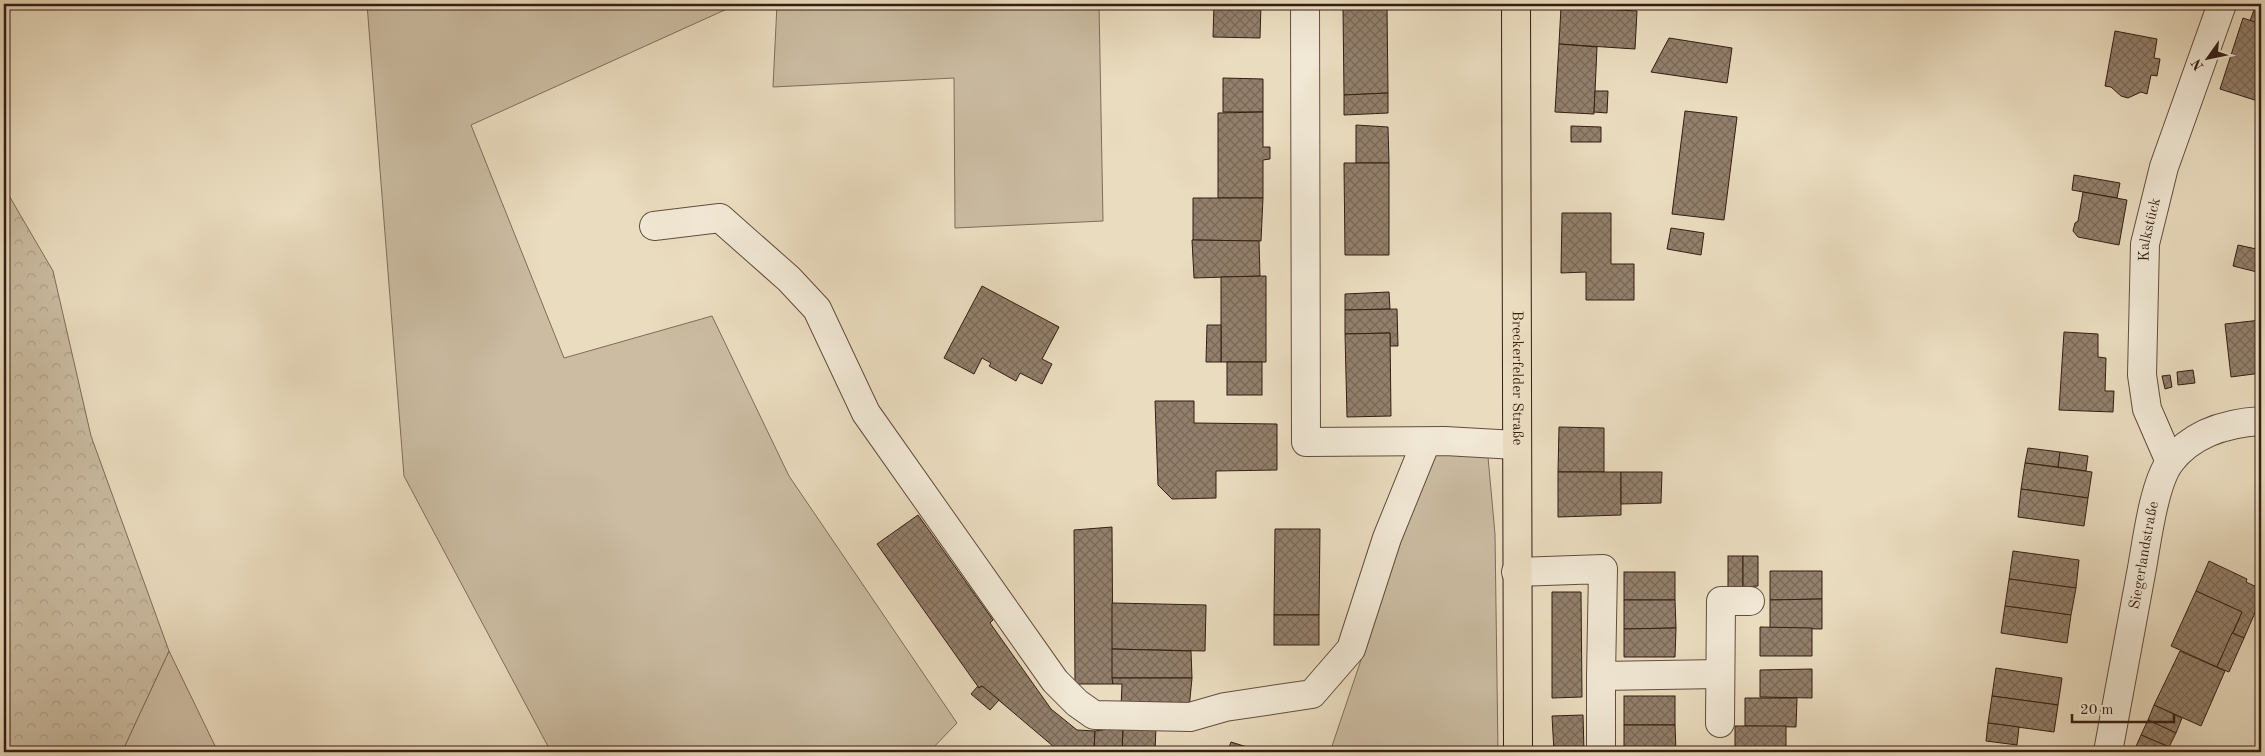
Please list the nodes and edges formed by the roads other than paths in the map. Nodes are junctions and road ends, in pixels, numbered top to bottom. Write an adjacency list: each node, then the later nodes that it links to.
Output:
1 (1305, 4): 6 (street)
2 (1516, 4): 7 (main road, Breckerfelder Straße)
3 (2222, 4): 8 (street, Kalkstück)
4 (654, 226): 6 (street)
5 (2261, 420): 8 (street, Siegerlandstraße)
6 (1426, 442): 7 (street)
7 (1516, 444): 9 (main road, Breckerfelder Straße)
8 (2170, 462): 16 (street, Siegerlandstraße)
9 (1516, 572): 12 (street); 14 (main road, Breckerfelder Straße)
10 (1750, 601): 11 (street)
11 (1720, 674): 12 (street); 13 (street)
12 (1602, 676): 15 (street)
13 (1720, 723)
14 (1518, 752)
15 (1601, 752)
16 (2108, 752)

